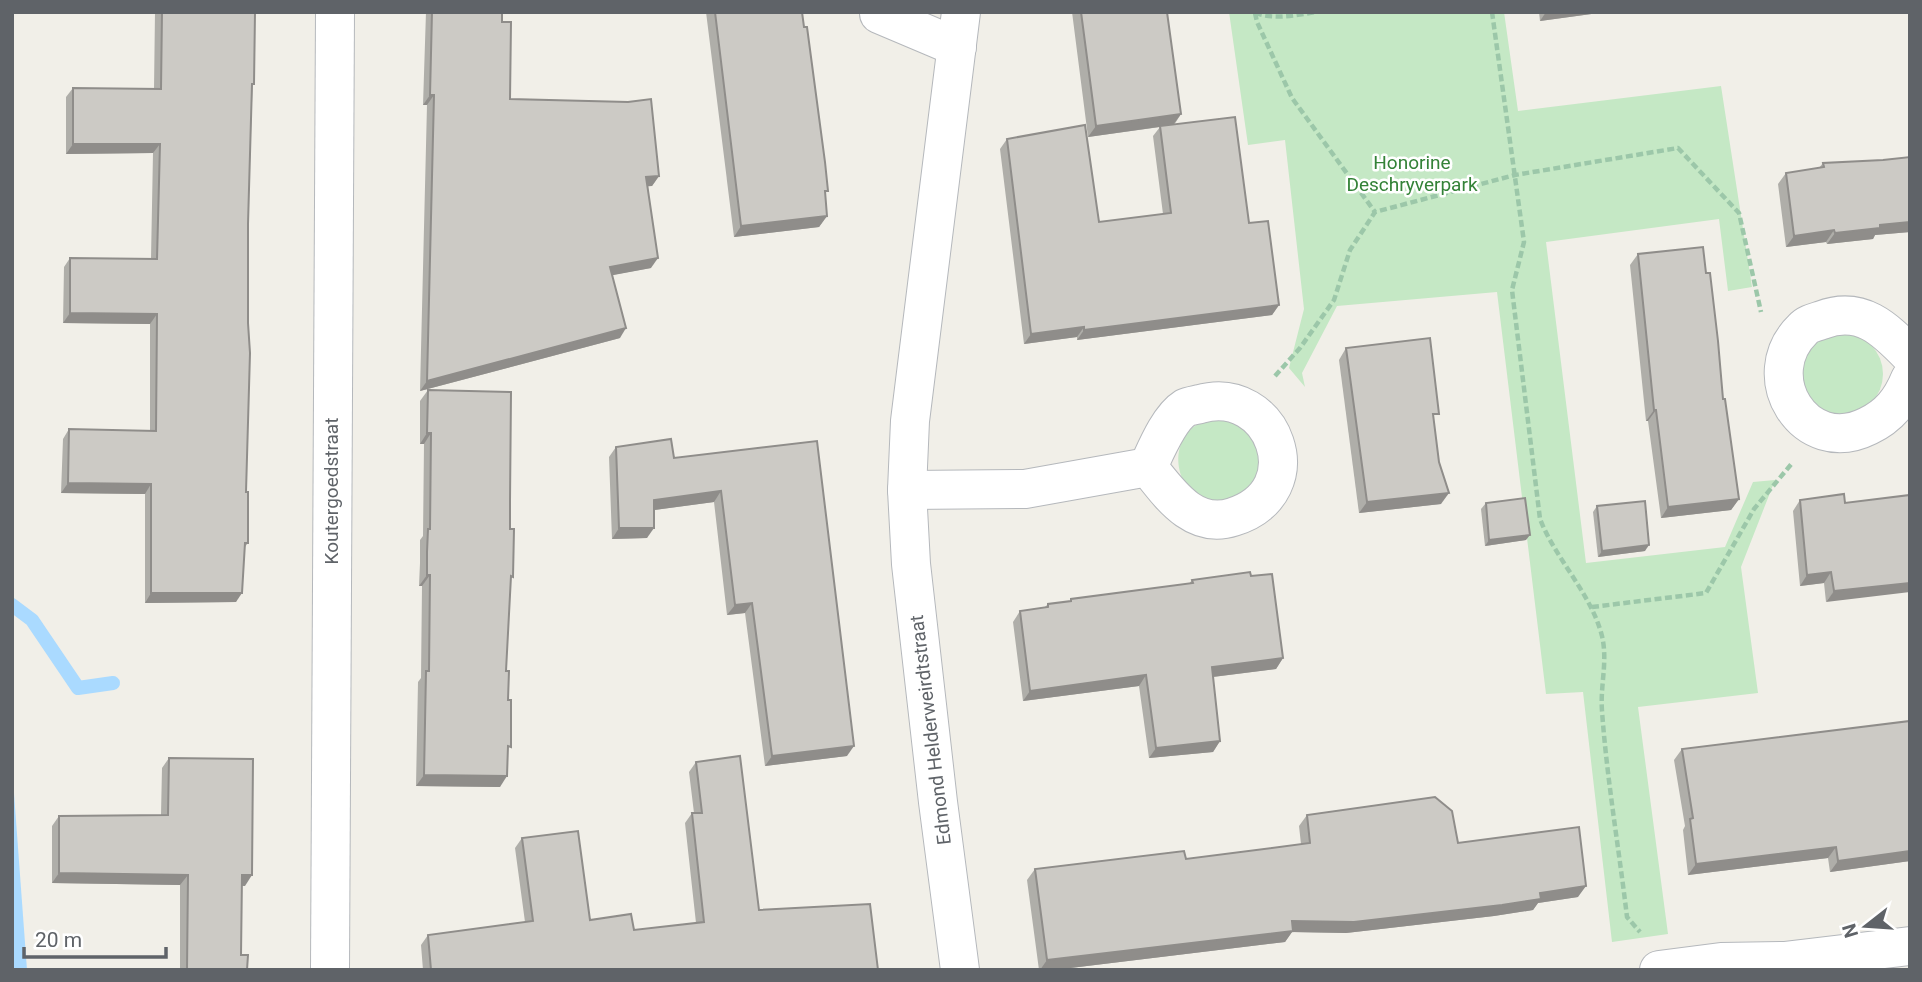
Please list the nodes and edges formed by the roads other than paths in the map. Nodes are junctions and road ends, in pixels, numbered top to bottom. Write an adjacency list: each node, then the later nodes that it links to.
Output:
1 (335, 12): 10 (street, Koutergoedstraat)
2 (879, 12): 3 (street, Edmond Helderweirdtstraat)
3 (959, 29): 7 (street, Edmond Helderweirdtstraat)
4 (1910, 355): 5 (street)
5 (1910, 379)
6 (1148, 467): 6 (street); 7 (street)
7 (907, 490): 11 (street, Edmond Helderweirdtstraat)
8 (1910, 946): 9 (street)
9 (1665, 969)
10 (330, 970)
11 (960, 970)

